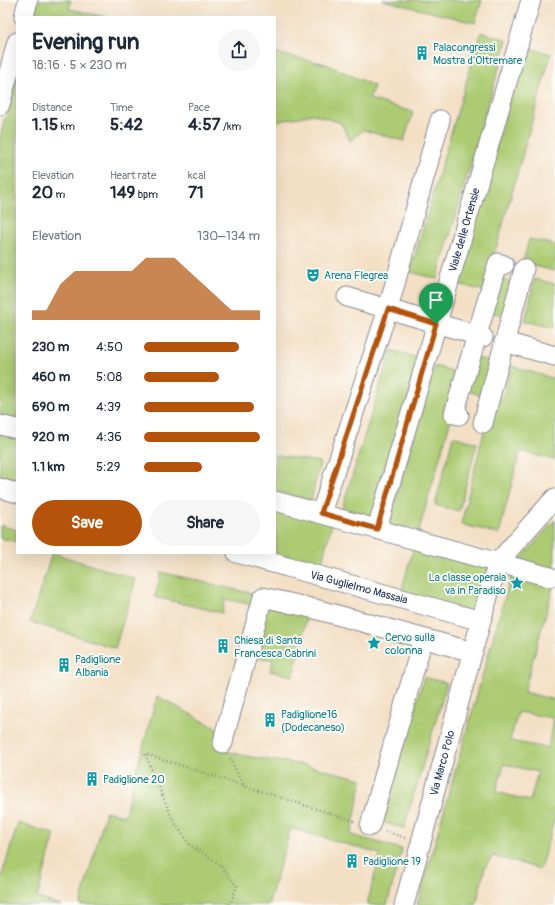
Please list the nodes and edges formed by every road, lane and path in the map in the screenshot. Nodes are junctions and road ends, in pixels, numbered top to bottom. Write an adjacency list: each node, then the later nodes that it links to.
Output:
1 (28, 0): 3 (street)
2 (531, 0): 9 (street, Viale delle Ortensie)
3 (24, 16)
4 (16, 46): 5 (street)
5 (0, 105)
6 (440, 120): 8 (street)
7 (346, 297): 8 (street)
8 (388, 309): 9 (street); 18 (street)
9 (436, 324): 10 (street); 19 (street, Viale delle Ortensie)
10 (491, 339): 10 (street); 10 (street); 11 (street)
11 (555, 356)
12 (0, 425): 13 (street)
13 (16, 430)
14 (0, 488): 15 (street)
15 (16, 492)
16 (555, 498): 21 (street)
17 (276, 501): 18 (street)
18 (321, 513): 19 (street)
19 (377, 529): 21 (street)
20 (241, 554): 23 (street, Via Guglielmo Massaia)
21 (498, 562): 22 (street); 23 (street, Via Marco Polo)
22 (550, 577)
23 (481, 621): 25 (street, Via Marco Polo)
24 (424, 639): 25 (street); 26 (street); 28 (street)
25 (472, 652): 29 (street, Via Marco Polo)
26 (223, 743): 27 (path)
27 (244, 785): 28 (path); 30 (path)
28 (370, 826): 29 (path)
29 (421, 843): 31 (street, Via Marco Polo)
30 (230, 905)
31 (404, 905)

